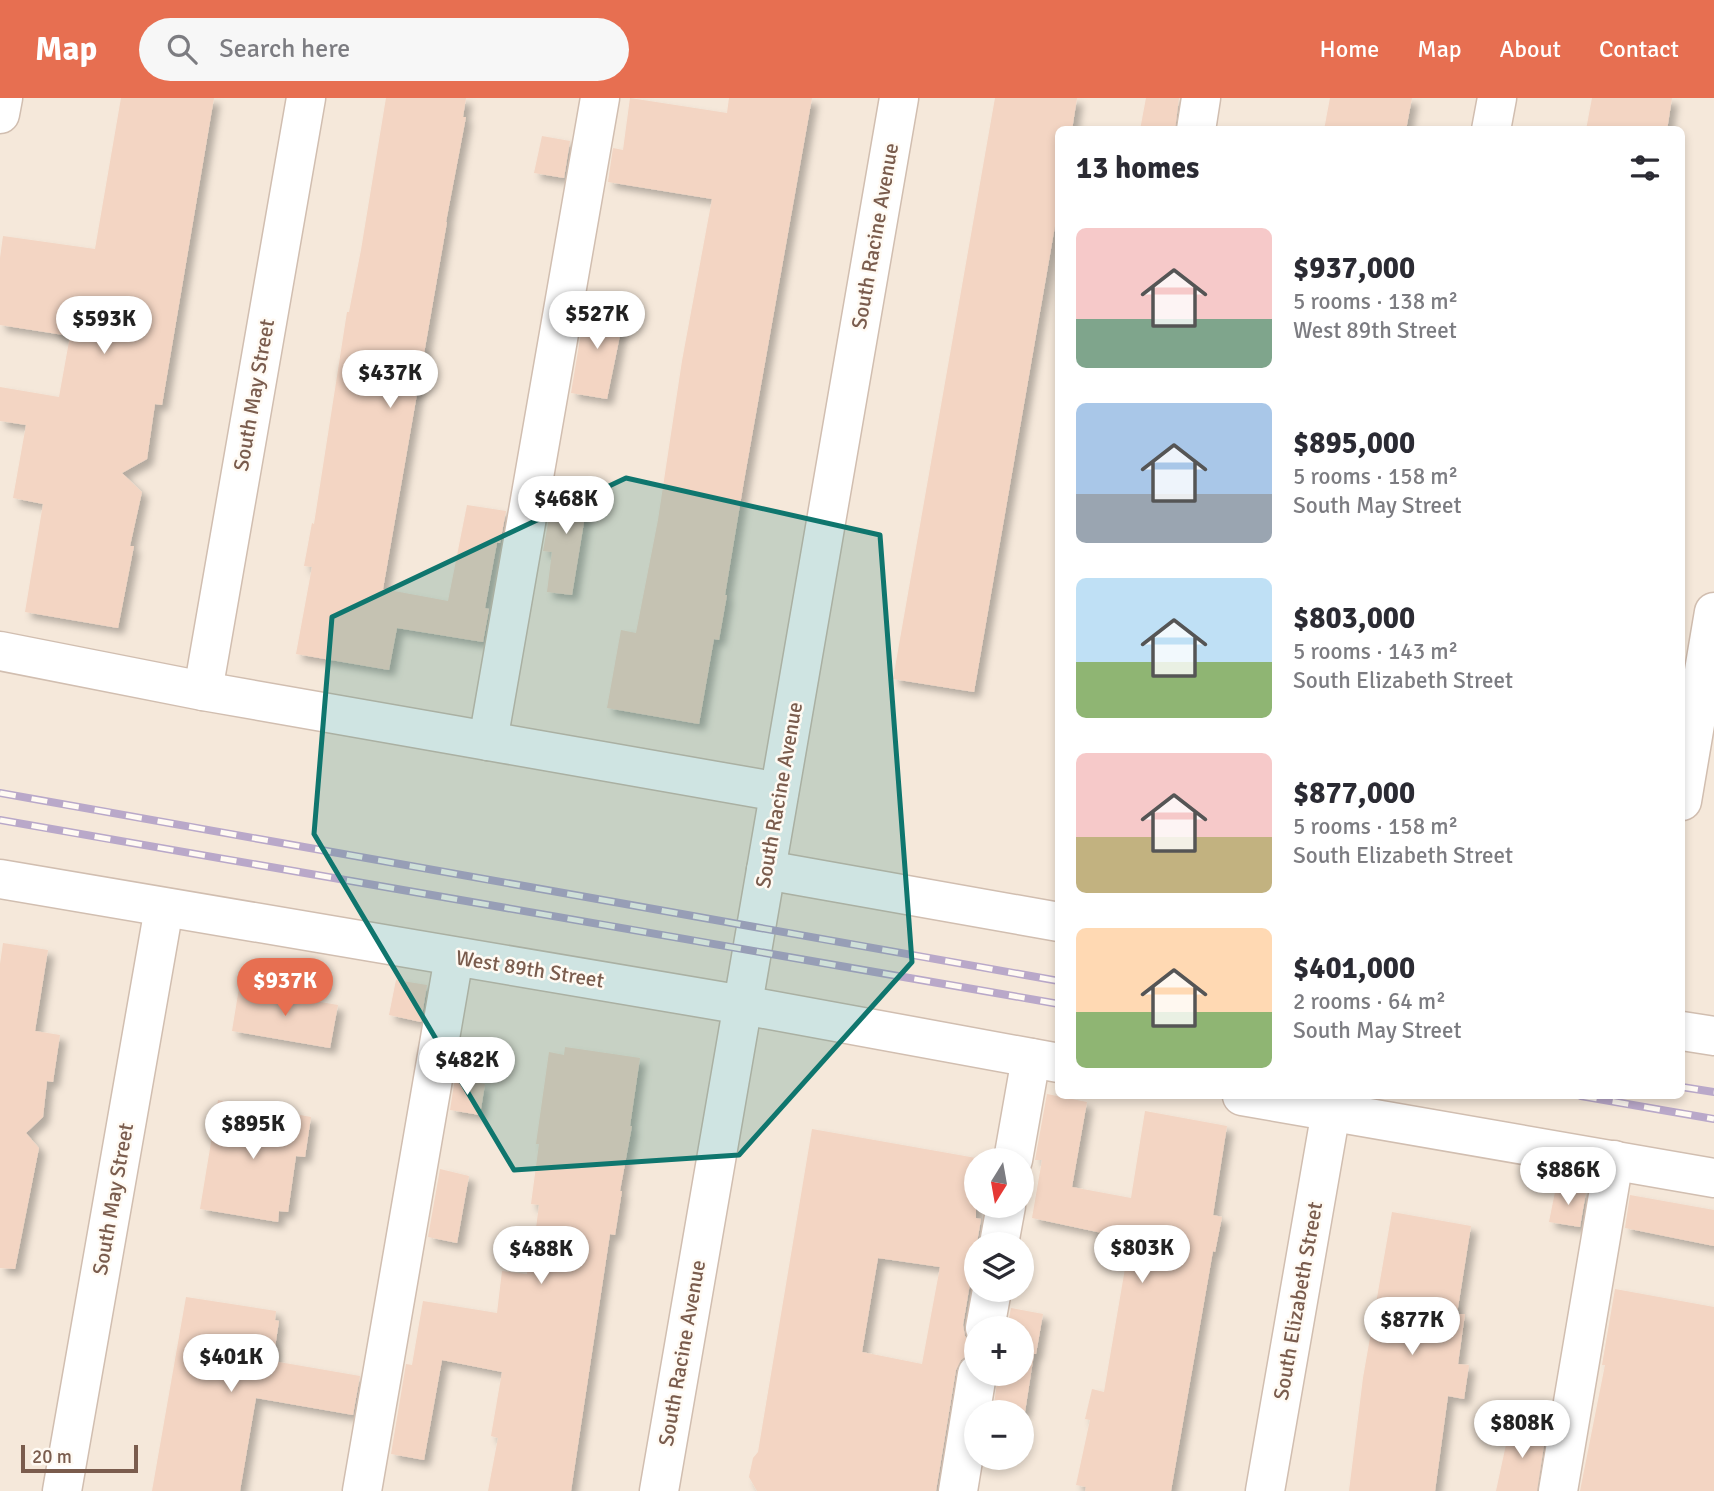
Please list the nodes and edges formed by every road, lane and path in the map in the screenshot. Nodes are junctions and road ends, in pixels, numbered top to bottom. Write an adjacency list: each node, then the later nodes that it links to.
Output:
1 (3, 98): 7 (street)
2 (306, 98): 12 (street, South May Street)
3 (600, 98): 13 (street)
4 (899, 98): 15 (street, South Racine Avenue)
5 (1201, 98): 8 (street)
6 (1497, 98): 9 (street)
7 (0, 114)
8 (1197, 126)
9 (1492, 126)
10 (1714, 612): 14 (street)
11 (0, 651): 12 (street)
12 (203, 691): 13 (street)
13 (488, 741): 15 (street)
14 (1685, 783)
15 (779, 792): 16 (street, South Racine Avenue)
16 (766, 870): 19 (street); 21 (street, South Racine Avenue)
17 (0, 879): 18 (street, West 89th Street)
18 (164, 908): 20 (street, West 89th Street); 31 (street, South May Street)
19 (1055, 921)
20 (454, 957): 21 (street, West 89th Street); 32 (street)
21 (743, 1005): 24 (street, West 89th Street); 33 (street, South Racine Avenue)
22 (1685, 1032): 23 (street)
23 (1714, 1037)
24 (1045, 1061): 27 (street)
25 (1260, 1099): 26 (street)
26 (1331, 1111): 28 (street); 35 (street, South Elizabeth Street)
27 (1017, 1148)
28 (1614, 1160): 29 (street); 36 (street)
29 (1714, 1178)
30 (975, 1386): 34 (street)
31 (62, 1491)
32 (362, 1491)
33 (659, 1491)
34 (958, 1491)
35 (1265, 1491)
36 (1558, 1491)

